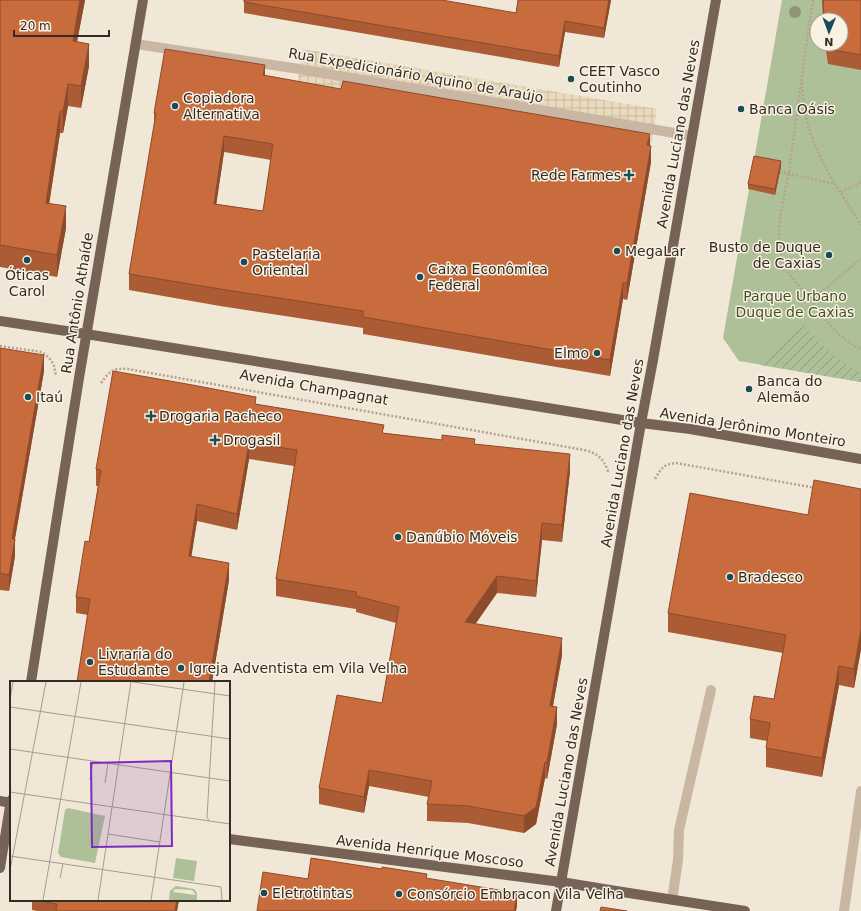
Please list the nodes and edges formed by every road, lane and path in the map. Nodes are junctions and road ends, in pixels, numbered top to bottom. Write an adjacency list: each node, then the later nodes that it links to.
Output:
1 (143, 0): 4 (main road, Rua Antônio Athaíde)
2 (716, 0): 6 (main road, Avenida Luciano das Neves)
3 (813, 0): 5 (path)
4 (136, 44): 6 (street, Rua Expedicionário Aquino de Araújo); 16 (main road, Rua Antônio Athaíde)
5 (801, 78): 8 (path); 10 (path)
6 (692, 136): 20 (main road, Avenida Luciano das Neves)
7 (780, 172): 8 (path)
8 (788, 174): 10 (path); 14 (path)
9 (861, 182): 11 (path)
10 (836, 184): 11 (path)
11 (841, 192): 12 (path)
12 (861, 225)
13 (861, 259): 14 (path)
14 (811, 300): 18 (path)
15 (0, 321): 16 (main road, Avenida Champagnat)
16 (86, 334): 19 (main road, Rua Antônio Athaíde); 20 (main road, Avenida Champagnat)
17 (0, 346): 19 (path, Avenida Champagnat)
18 (861, 349)
19 (79, 378): 22 (path, Avenida Champagnat); 24 (main road, Rua Antônio Athaíde)
20 (641, 423): 21 (main road, Avenida Jerônimo Monteiro); 22 (main road, Avenida Luciano das Neves)
21 (861, 459)
22 (632, 475): 23 (path); 32 (main road, Avenida Luciano das Neves)
23 (822, 489)
24 (31, 681)
25 (711, 690): 33 (street)
26 (861, 791): 36 (street)
27 (0, 801): 28 (main road)
28 (10, 802)
29 (10, 808): 31 (main road)
30 (230, 839): 32 (main road, Avenida Henrique Moscoso)
31 (0, 868)
32 (560, 882): 33 (main road, Avenida Henrique Moscoso); 34 (main road, Avenida Luciano das Neves)
33 (672, 900): 35 (main road, Avenida Henrique Moscoso)
34 (556, 911)
35 (745, 911)
36 (844, 911)

